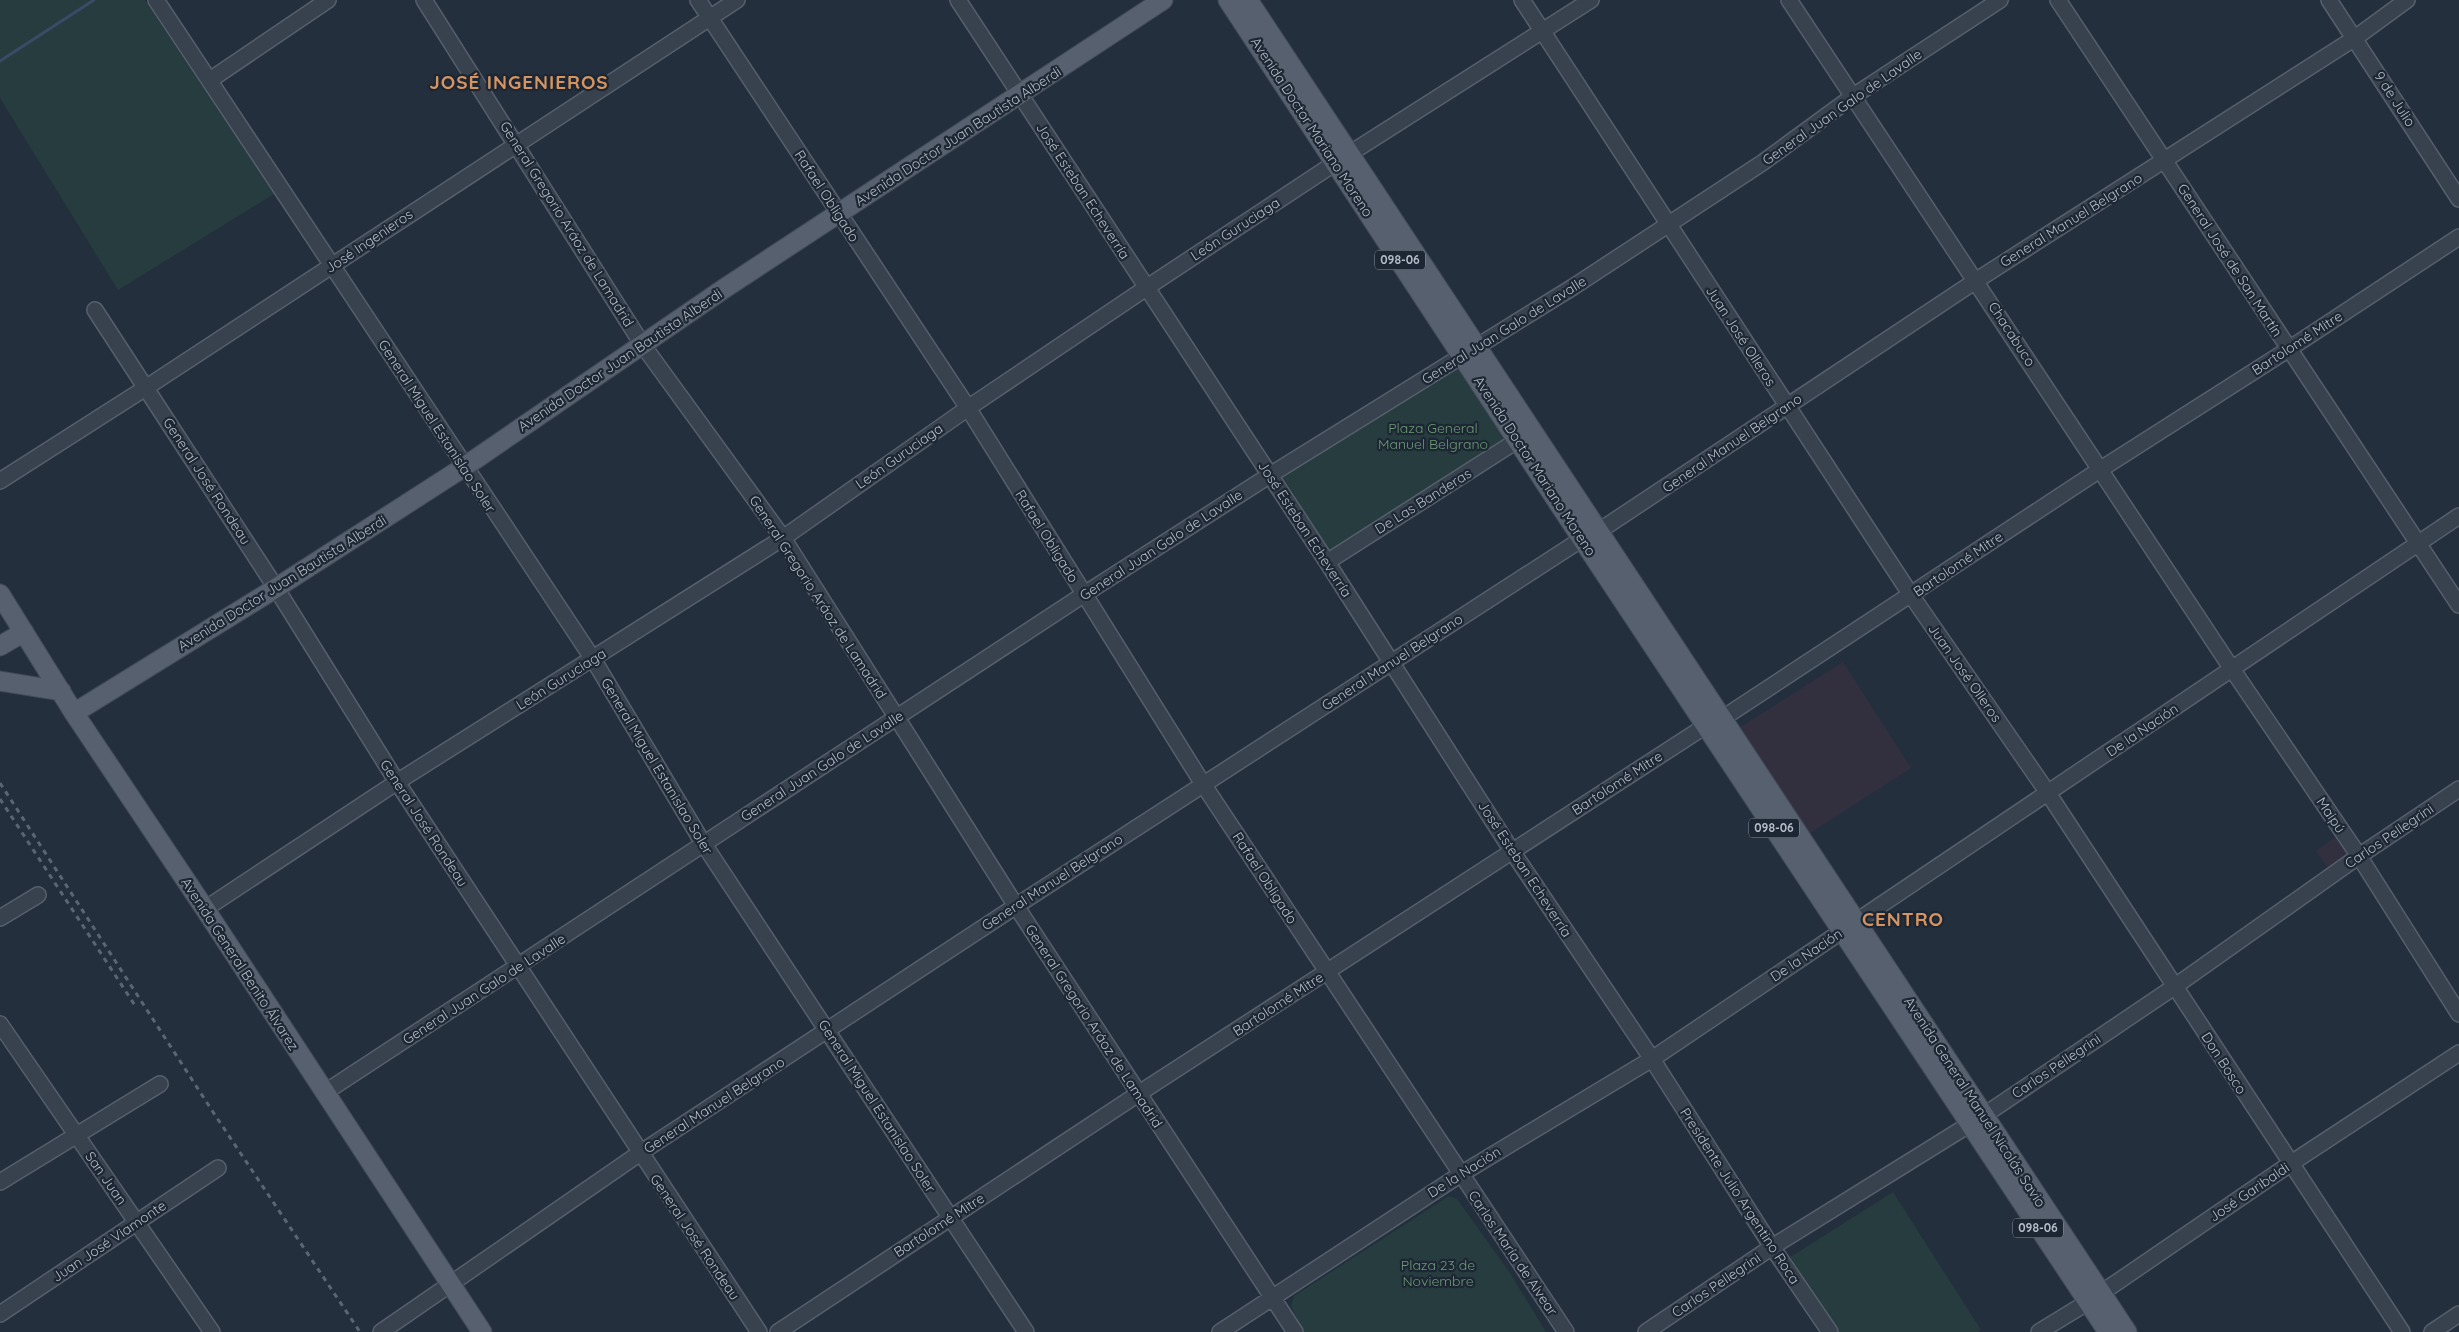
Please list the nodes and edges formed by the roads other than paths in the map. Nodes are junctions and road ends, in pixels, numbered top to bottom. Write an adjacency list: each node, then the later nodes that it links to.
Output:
1 (156, 0): 20 (street, General Miguel Estanislao Soler)
2 (328, 0): 20 (street)
3 (424, 0): 23 (street, General Gregorio Aráoz de Lamadrid)
4 (698, 0): 17 (street, Rafael Obligado)
5 (737, 0): 17 (street, José Ingenieros)
6 (958, 0): 21 (street, José Esteban Echeverría)
7 (1163, 0): 21 (main road, Avenida Doctor Juan Bautista Alberdi)
8 (1228, 0): 24 (main road, Avenida Doctor Mariano Moreno / 098-06)
9 (1248, 0): 24 (main road, Avenida Doctor Mariano Moreno / 098-06)
10 (1522, 0): 18 (street, Juan José Olleros)
11 (1591, 0): 18 (street, León Guruciaga)
12 (1789, 0): 22 (street, Chacabuco)
13 (2000, 0): 22 (street, General Juan Galo de Lavalle)
14 (2058, 0): 25 (street, General José de San Martín)
15 (2329, 0): 19 (street, 9 de Julio)
16 (2408, 0): 19 (street, General Manuel Belgrano)
17 (711, 18): 23 (street, José Ingenieros); 27 (street, Rafael Obligado)
18 (1542, 31): 24 (street, León Guruciaga); 28 (street, Juan José Olleros)
19 (2355, 38): 25 (street, General Manuel Belgrano); 26 (street, 9 de Julio)
20 (210, 80): 30 (street, General Miguel Estanislao Soler)
21 (1021, 95): 27 (main road, Avenida Doctor Juan Bautista Alberdi); 32 (street, José Esteban Echeverría)
22 (1852, 97): 28 (street, General Juan Galo de Lavalle); 31 (street, Chacabuco)
23 (516, 143): 30 (street, José Ingenieros); 34 (street, General Gregorio Aráoz de Lamadrid)
24 (1342, 159): 32 (street, León Guruciaga); 36 (main road, Avenida Doctor Mariano Moreno / 098-06)
25 (2165, 160): 31 (street, General Manuel Belgrano); 35 (street, General José de San Martín)
26 (2459, 199)
27 (839, 213): 34 (main road, Avenida Doctor Juan Bautista Alberdi); 39 (street, Rafael Obligado)
28 (1668, 225): 36 (street, General Juan Galo de Lavalle); 38 (street, Juan José Olleros)
29 (2459, 237): 35 (street, Bartolomé Mitre)
30 (332, 266): 37 (street, José Ingenieros); 41 (street, General Miguel Estanislao Soler)
31 (1976, 280): 38 (street, General Manuel Belgrano); 42 (street, Chacabuco)
32 (1146, 288): 39 (street, León Guruciaga); 43 (street, José Esteban Echeverría)
33 (95, 310): 37 (street, General José Rondeau)
34 (642, 344): 41 (main road, Avenida Doctor Juan Bautista Alberdi); 47 (street, General Gregorio Aráoz de Lamadrid)
35 (2289, 349): 42 (street, Bartolomé Mitre); 48 (street, General José de San Martín)
36 (1471, 351): 40 (main road, Avenida Doctor Mariano Moreno / 098-06); 43 (street, General Juan Galo de Lavalle); 46 (main road, Avenida Doctor Mariano Moreno / 098-06)
37 (147, 387): 44 (street, José Ingenieros); 50 (street, General José Rondeau)
38 (1787, 406): 46 (street, General Manuel Belgrano); 53 (street, Juan José Olleros)
39 (968, 408): 47 (street, León Guruciaga); 52 (street, Rafael Obligado)
40 (1518, 440): 46 (main road, Avenida Doctor Mariano Moreno / 098-06); 49 (street, De Las Banderas)
41 (464, 467): 50 (main road, Avenida Doctor Juan Bautista Alberdi); 57 (street, General Miguel Estanislao Soler)
42 (2101, 469): 53 (street, Bartolomé Mitre); 59 (street, Chacabuco)
43 (1270, 475): 49 (street, José Esteban Echeverría); 52 (street, General Juan Galo de Lavalle)
44 (0, 481)
45 (2459, 516): 48 (street, De la Nación)
46 (1590, 535): 58 (street, General Manuel Belgrano); 64 (main road, Avenida Doctor Mariano Moreno / 098-06)
47 (783, 538): 57 (street, León Guruciaga); 63 (street, General Gregorio Aráoz de Lamadrid)
48 (2418, 544): 54 (street, General José de San Martín); 59 (street, De la Nación)
49 (1327, 562): 58 (street, José Esteban Echeverría)
50 (276, 588): 62 (main road, Avenida Doctor Juan Bautista Alberdi); 65 (street, General José Rondeau)
51 (0, 594): 55 (main road, Avenida General Benito Álvarez)
52 (1083, 595): 63 (street, General Juan Galo de Lavalle); 66 (street, Rafael Obligado)
53 (1910, 595): 64 (street, Bartolomé Mitre); 68 (street, Juan José Olleros)
54 (2459, 606)
55 (24, 632): 56 (main road); 61 (main road, Avenida General Benito Álvarez)
56 (0, 646)
57 (593, 659): 65 (street, León Guruciaga); 69 (street, General Miguel Estanislao Soler)
58 (1392, 662): 66 (street, General Manuel Belgrano); 70 (street, José Esteban Echeverría)
59 (2232, 670): 68 (street, De la Nación); 71 (street, Maipú)
60 (0, 681): 61 (main road)
61 (60, 691): 62 (main road, Avenida General Benito Álvarez)
62 (74, 713): 74 (main road, Avenida General Benito Álvarez)
63 (895, 717): 69 (street, General Juan Galo de Lavalle); 73 (street, General Gregorio Aráoz de Lamadrid)
64 (1715, 722): 70 (street, Bartolomé Mitre); 76 (main road, Avenida Doctor Mariano Moreno / 098-06)
65 (397, 782): 74 (street, León Guruciaga); 77 (street, General José Rondeau)
66 (1203, 784): 73 (street, General Manuel Belgrano); 78 (street, Rafael Obligado)
67 (2459, 789): 71 (street, Carlos Pellegrini)
68 (2048, 793): 76 (street, De la Nación); 79 (street, Don Bosco)
69 (703, 844): 77 (street, General Juan Galo de Lavalle); 82 (street, General Miguel Estanislao Soler)
70 (1512, 851): 78 (street, Bartolomé Mitre); 84 (street, José Esteban Echeverría)
71 (2359, 856): 79 (street, Carlos Pellegrini); 80 (street, Maipú)
72 (38, 895): 75 (street)
73 (1016, 906): 82 (street, General Manuel Belgrano); 87 (street, General Gregorio Aráoz de Lamadrid)
74 (205, 909): 86 (main road, Avenida General Benito Álvarez)
75 (0, 918)
76 (1849, 926): 84 (street, De la Nación); 88 (main road, Avenida General Manuel Nicolás Savio / 098-06)
77 (519, 967): 86 (street, General Juan Galo de Lavalle); 90 (street, General José Rondeau)
78 (1327, 972): 87 (street, Bartolomé Mitre); 93 (street, Rafael Obligado)
79 (2174, 987): 88 (street, Carlos Pellegrini); 91 (street, Don Bosco)
80 (2459, 1014)
81 (0, 1024): 89 (street, San Juan)
82 (827, 1030): 90 (street, General Manuel Belgrano); 95 (street, General Miguel Estanislao Soler)
83 (2459, 1053): 91 (street, José Garibaldi)
84 (1652, 1059): 93 (street, De la Nación); 97 (street, Presidente Julio Argentino Roca)
85 (160, 1084): 89 (street)
86 (324, 1093): 98 (main road, Avenida General Benito Álvarez)
87 (1138, 1094): 95 (street, Bartolomé Mitre); 100 (street, General Gregorio Aráoz de Lamadrid)
88 (1976, 1120): 97 (street, Carlos Pellegrini); 99 (main road, Avenida General Manuel Nicolás Savio / 098-06)
89 (77, 1136): 94 (street); 96 (street, San Juan)
90 (640, 1153): 98 (street, General Manuel Belgrano); 106 (street, General José Rondeau)
91 (2290, 1164): 99 (street, José Garibaldi); 117 (street, Don Bosco)
92 (218, 1168): 96 (street, Juan José Viamonte)
93 (1460, 1174): 100 (street, De la Nación); 111 (street, Carlos María de Alvear)
94 (0, 1182)
95 (950, 1218): 107 (street, Bartolomé Mitre); 108 (street, General Miguel Estanislao Soler)
96 (136, 1222): 101 (street, Juan José Viamonte); 103 (street, San Juan)
97 (1772, 1247): 112 (street, Carlos Pellegrini); 113 (street, Presidente Julio Argentino Roca)
98 (451, 1285): 104 (street, General Manuel Belgrano); 105 (main road, Avenida General Benito Álvarez)
99 (2094, 1297): 114 (street, José Garibaldi); 115 (main road, Avenida General Manuel Nicolás Savio / 098-06); 116 (main road, Avenida General Manuel Nicolás Savio / 098-06)
100 (1272, 1298): 109 (street, De la Nación); 110 (street, General Gregorio Aráoz de Lamadrid)
101 (0, 1314)
102 (2459, 1314): 118 (street)
103 (212, 1332)
104 (381, 1332)
105 (482, 1332)
106 (759, 1332)
107 (778, 1332)
108 (1026, 1332)
109 (1220, 1332)
110 (1295, 1332)
111 (1566, 1332)
112 (1646, 1332)
113 (1830, 1332)
114 (2039, 1332)
115 (2108, 1332)
116 (2127, 1332)
117 (2402, 1332)
118 (2432, 1332)

